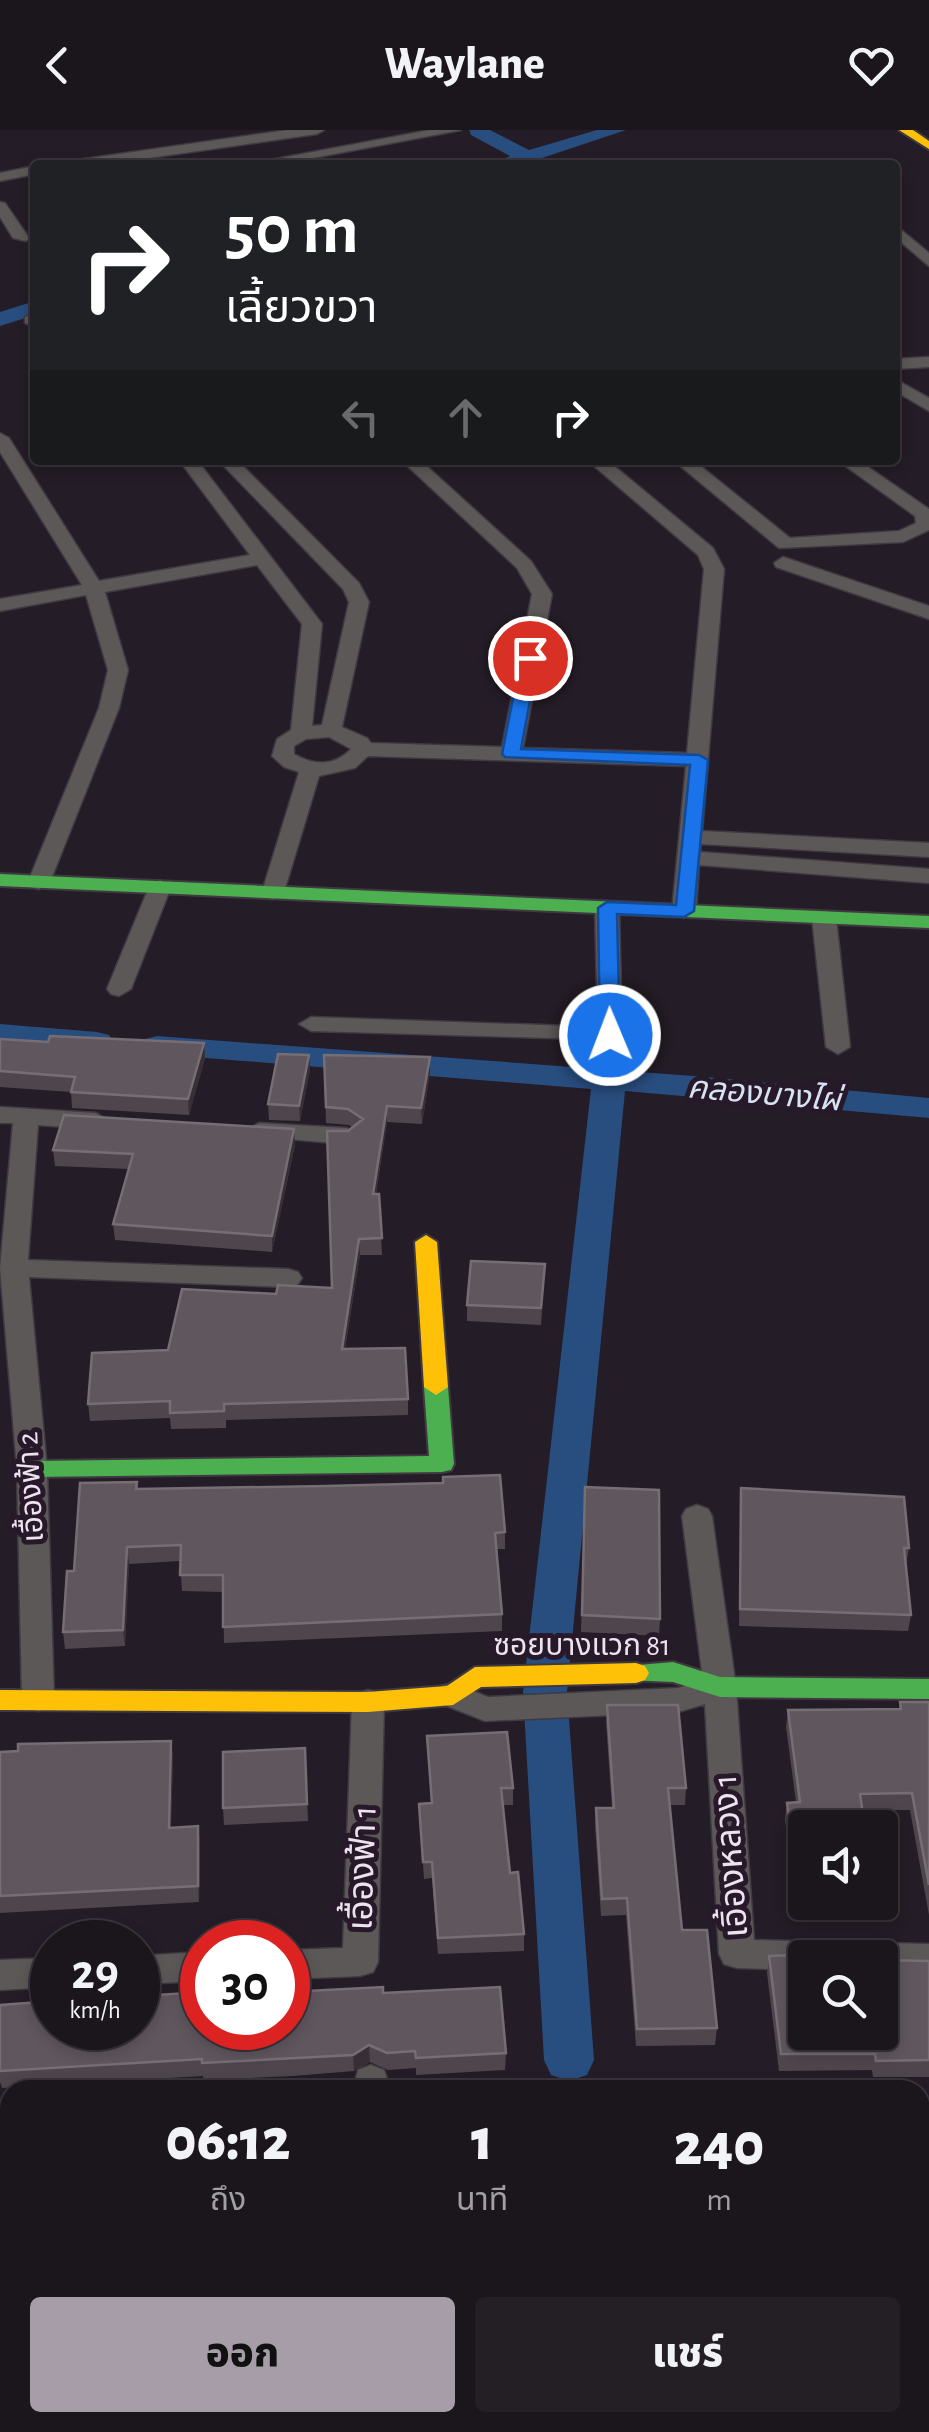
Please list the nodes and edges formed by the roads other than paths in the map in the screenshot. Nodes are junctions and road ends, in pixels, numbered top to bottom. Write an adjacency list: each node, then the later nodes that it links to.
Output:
1 (454, 130): 6 (street)
2 (905, 130): 4 (street)
3 (306, 131): 5 (street)
4 (929, 146)
5 (114, 160)
6 (279, 160)
7 (30, 171): 8 (street)
8 (0, 177)
9 (0, 206): 11 (street)
10 (900, 234): 12 (street)
11 (22, 238)
12 (929, 261)
13 (929, 362): 14 (street)
14 (900, 364)
15 (900, 387): 16 (street)
16 (929, 406)
17 (0, 438): 26 (street)
18 (192, 465): 24 (street)
19 (232, 465): 29 (street)
20 (415, 465): 32 (street)
21 (602, 465): 33 (street)
22 (688, 465): 23 (street)
23 (853, 465)
24 (262, 558): 26 (street); 30 (street)
25 (784, 564): 28 (street)
26 (94, 590): 27 (street); 39 (street)
27 (0, 605)
28 (929, 613)
29 (331, 730): 30 (street); 31 (street)
30 (301, 733): 34 (street)
31 (362, 749): 32 (street); 34 (street)
32 (511, 754): 33 (street)
33 (699, 760): 35 (street)
34 (311, 768): 41 (street)
35 (692, 848): 36 (street); 37 (street); 43 (street)
36 (929, 850)
37 (929, 876)
38 (0, 880): 39 (street)
39 (38, 882): 40 (street)
40 (160, 887): 41 (street); 46 (street)
41 (273, 892): 42 (street)
42 (607, 908): 43 (street); 47 (street)
43 (684, 911): 44 (street)
44 (824, 918): 45 (street); 48 (street)
45 (929, 922)
46 (120, 989)
47 (311, 1024)
48 (838, 1047)
49 (13, 1116): 50 (street, เอื้องฟ้า 2); 54 (street, เอื้องฟ้า 2)
50 (120, 1123)
51 (234, 1129): 52 (street)
52 (348, 1136)
53 (426, 1242): 56 (street)
54 (14, 1268): 55 (street); 56 (street, เอื้องฟ้า 2)
55 (288, 1278)
56 (32, 1469): 62 (street, เอื้องฟ้า 2)
57 (697, 1516): 60 (street)
58 (464, 1686): 59 (street, ซอยบางแวก 81); 59 (street); 64 (street, ซอยบางแวก 81)
59 (676, 1686): 60 (street)
60 (720, 1688): 61 (street); 65 (street, เอิ้องหลวง 1)
61 (929, 1689)
62 (38, 1699): 63 (street, ซอยบางแวก 81); 64 (street, ซอยบางแวก 81)
63 (0, 1700)
64 (368, 1702): 66 (street, เอื้องฟ้า 1)
65 (929, 1958)
66 (310, 1963)
67 (30, 1973): 68 (street)
68 (0, 1974)

